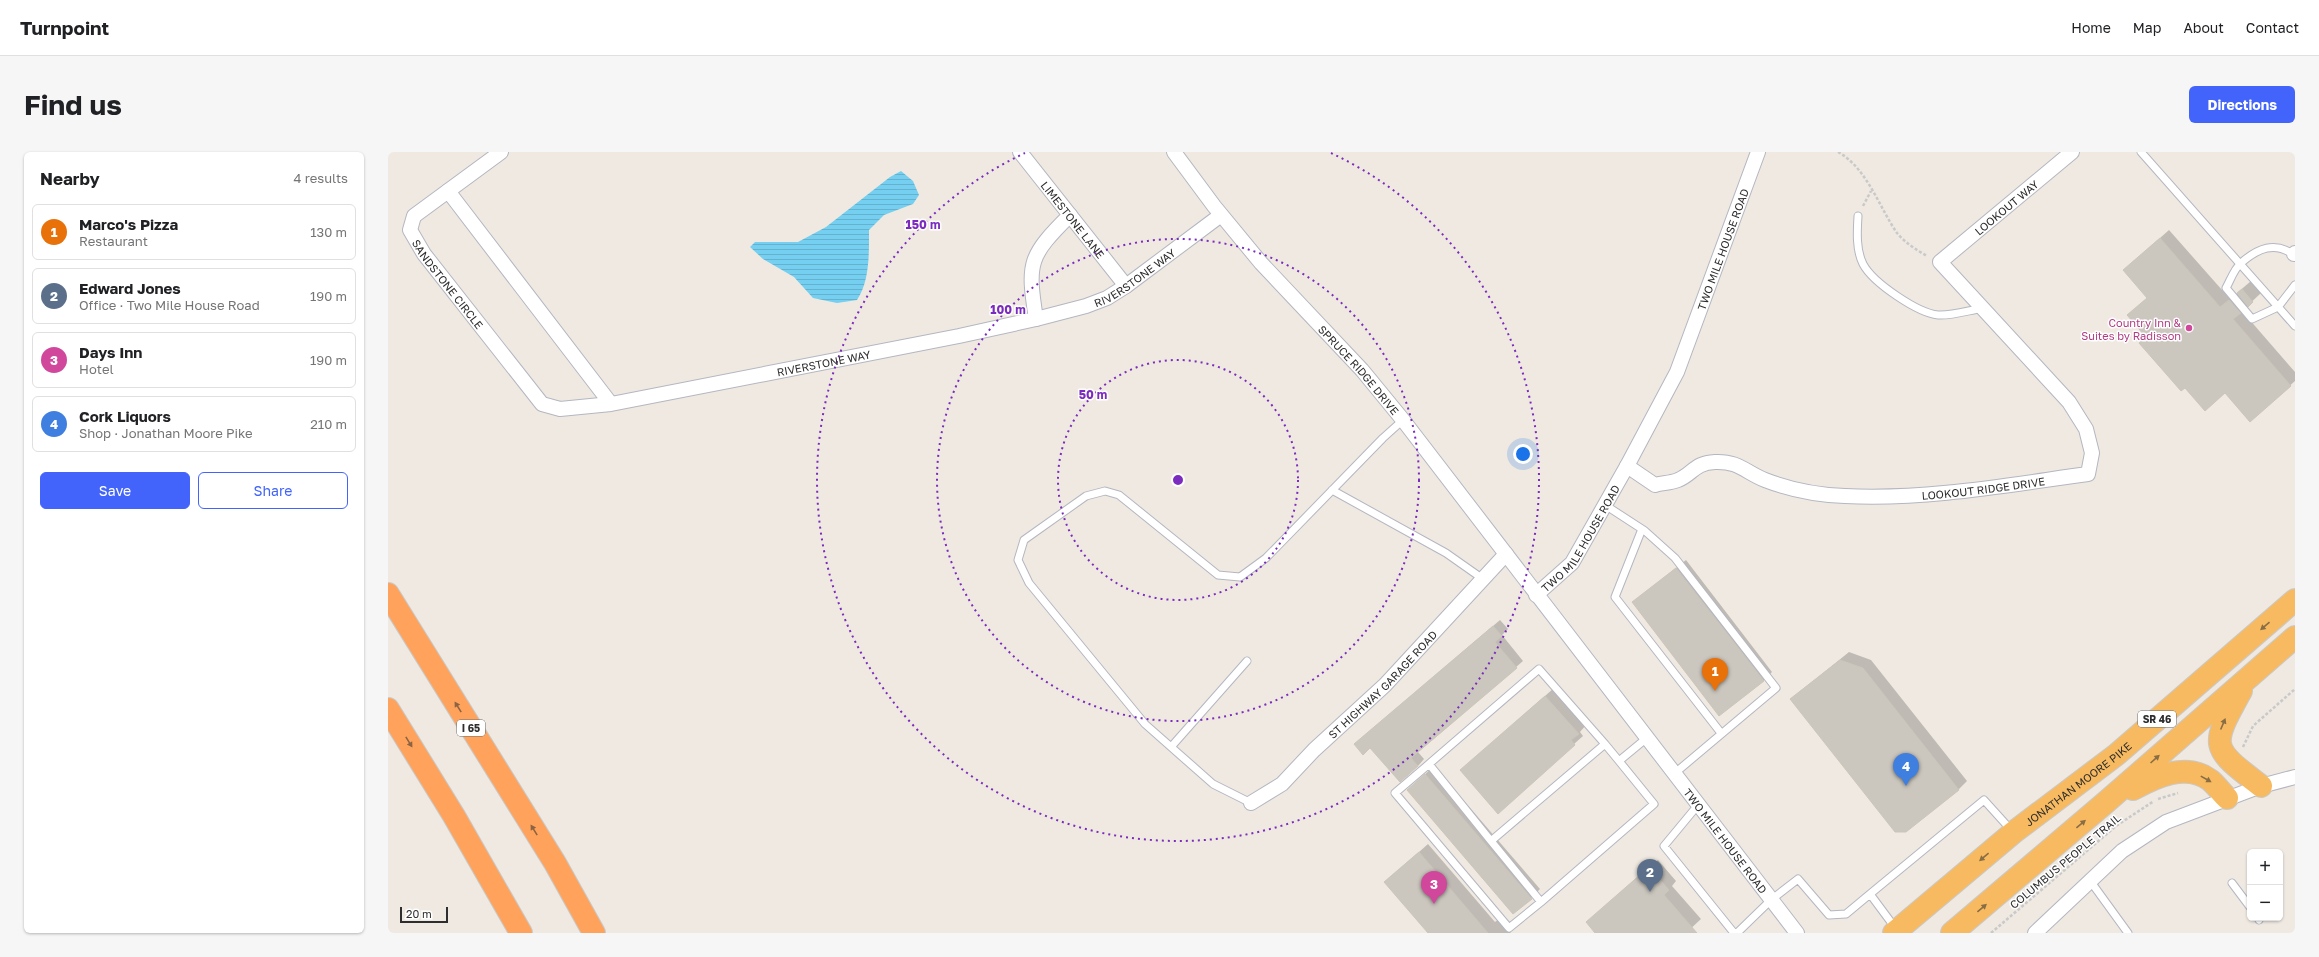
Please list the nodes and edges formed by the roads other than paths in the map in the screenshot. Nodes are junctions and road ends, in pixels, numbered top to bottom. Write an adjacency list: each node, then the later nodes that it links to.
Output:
1 (501, 152): 7 (street, SANDSTONE CIRCLE)
2 (1020, 152): 9 (street, LIMESTONE LANE)
3 (1174, 152): 8 (street, SPRUCE RIDGE DRIVE)
4 (1758, 152): 22 (street, TWO MILE HOUSE ROAD)
5 (2072, 152): 12 (street, LOOKOUT WAY)
6 (2141, 152): 13 (lane)
7 (448, 191): 20 (street); 20 (street, SANDSTONE CIRCLE)
8 (1221, 214): 14 (street, RIVERSTONE WAY); 21 (street, SPRUCE RIDGE DRIVE)
9 (1070, 216): 14 (street, LIMESTONE LANE); 18 (street)
10 (1858, 216): 17 (lane)
11 (2295, 255): 13 (lane)
12 (1940, 262): 17 (street, LOOKOUT RIDGE DRIVE)
13 (2240, 264): 16 (lane); 16 (lane)
14 (1126, 286): 18 (street, RIVERSTONE WAY)
15 (2295, 286): 16 (lane)
16 (2278, 307): 19 (lane)
17 (1984, 308): 22 (street, LOOKOUT RIDGE DRIVE)
18 (1036, 319): 20 (street, RIVERSTONE WAY)
19 (2295, 326)
20 (611, 404)
21 (1403, 420): 23 (lane); 26 (street, SPRUCE RIDGE DRIVE)
22 (1627, 466): 24 (street, TWO MILE HOUSE ROAD)
23 (1332, 490): 27 (lane); 38 (lane)
24 (1605, 505): 25 (lane); 29 (street, TWO MILE HOUSE ROAD)
25 (1642, 529): 35 (lane); 35 (lane)
26 (1506, 554): 27 (street, ST HIGHWAY GARAGE ROAD); 29 (street, SPRUCE RIDGE DRIVE)
27 (1483, 579): 45 (street, ST HIGHWAY GARAGE ROAD)
28 (388, 594): 51 (highway, I 65, one-way to 28)
29 (1536, 595): 36 (street, TWO MILE HOUSE ROAD)
30 (2295, 600): 49 (highway, JONATHAN MOORE PIKE / SR 46, one-way to 49)
31 (2295, 637): 33 (highway, SR 46)
32 (1247, 661): 38 (lane)
33 (2249, 676): 43 (highway, one-way to 33); 46 (highway, SR 46, one-way to 33)
34 (388, 709): 48 (highway, one-way to 48)
35 (1721, 733): 41 (lane)
36 (1648, 737): 39 (lane); 41 (street, TWO MILE HOUSE ROAD)
37 (1605, 744): 39 (lane); 40 (lane); 50 (lane)
38 (1171, 747): 45 (lane)
39 (1619, 761): 56 (lane)
40 (1429, 764): 50 (lane); 56 (lane)
41 (1676, 773): 47 (street, TWO MILE HOUSE ROAD)
42 (2295, 778): 43 (street)
43 (2261, 786): 44 (street)
44 (2227, 798): 46 (highway, one-way to 44); 52 (street)
45 (1251, 803)
46 (2105, 804): 65 (highway, SR 46, one-way to 46)
47 (1698, 805): 55 (street, TWO MILE HOUSE ROAD); 63 (lane)
48 (454, 816): 59 (highway); 60 (highway)
49 (2014, 832): 54 (lane); 58 (highway, JONATHAN MOORE PIKE / SR 46, one-way to 58)
50 (1491, 841): 56 (lane)
51 (555, 863): 61 (highway, I 65); 62 (highway)
52 (2091, 882): 66 (street); 67 (lane)
53 (2232, 883): 57 (lane)
54 (1870, 894): 55 (lane); 58 (lane)
55 (1771, 900): 63 (lane); 64 (street, TWO MILE HOUSE ROAD)
56 (1541, 902)
57 (2247, 903)
58 (1896, 932)
59 (503, 933)
60 (521, 933)
61 (594, 933)
62 (607, 933)
63 (1735, 933)
64 (1797, 933)
65 (1952, 933)
66 (2035, 933)
67 (2128, 933)

